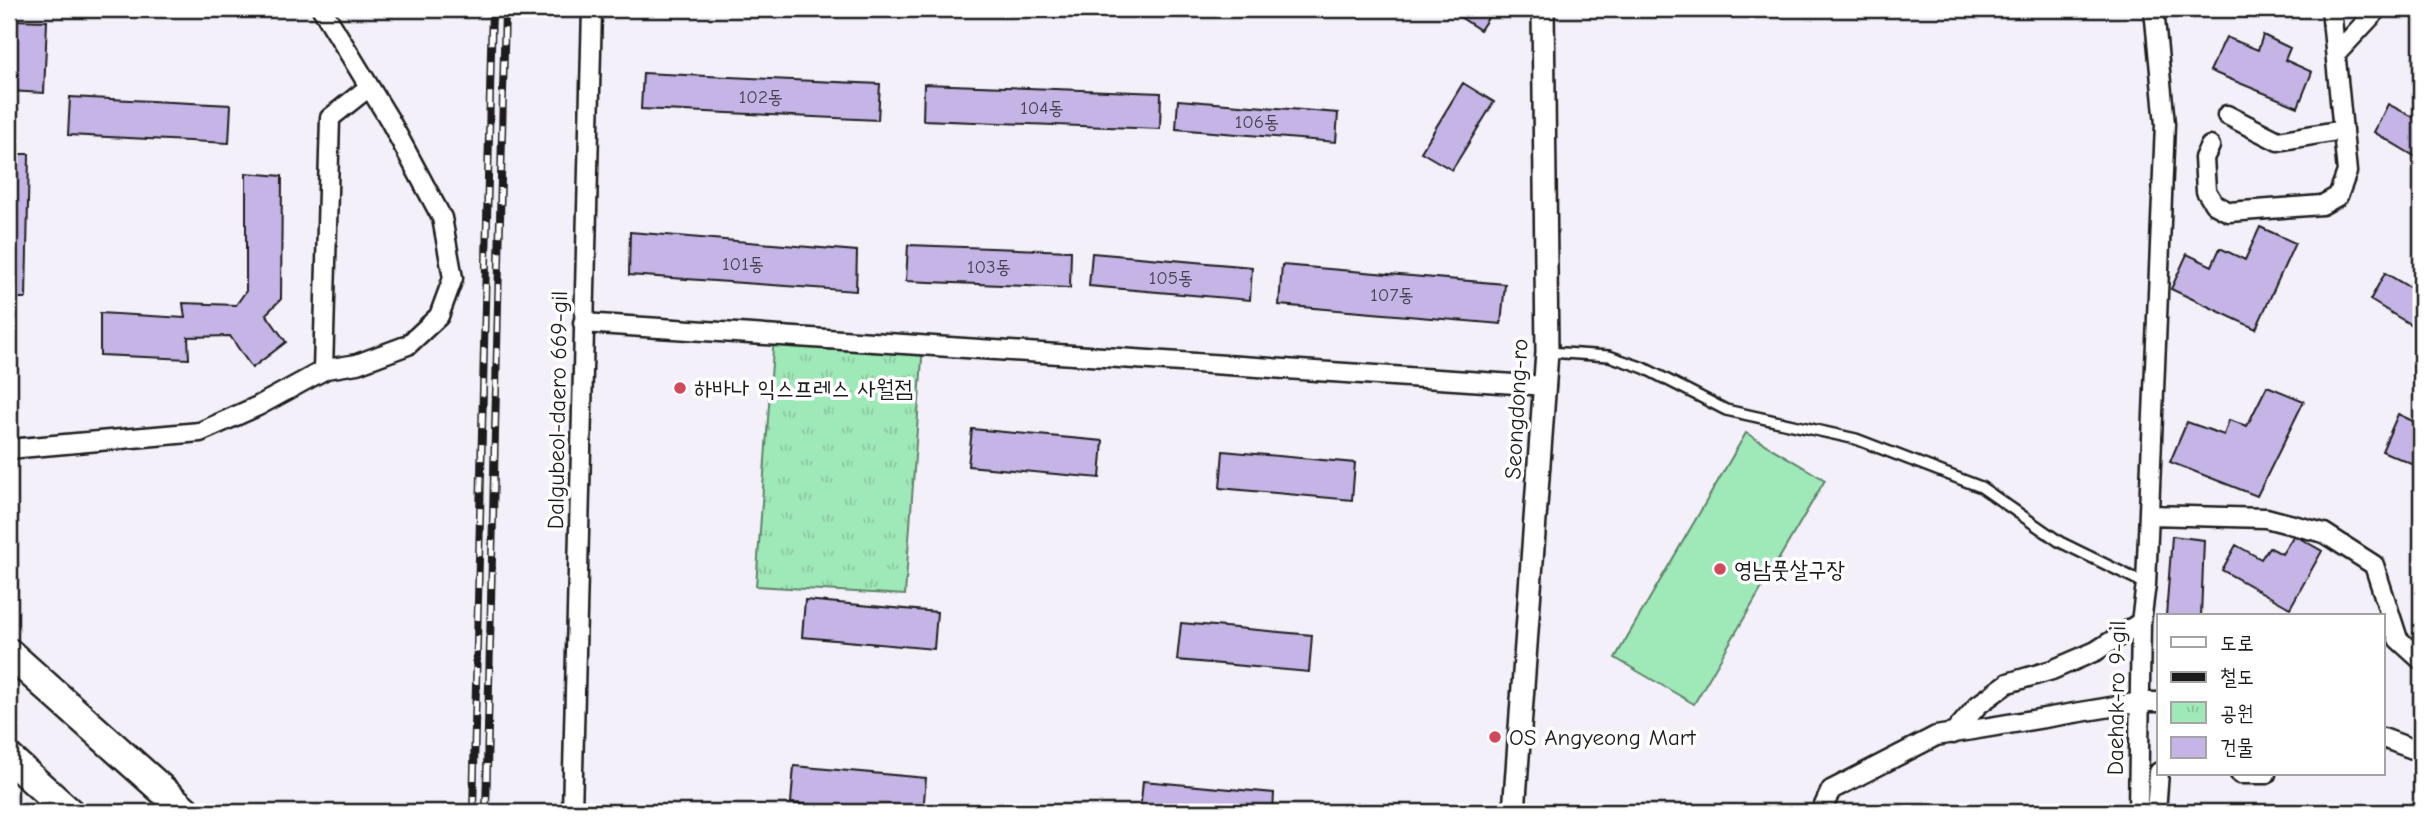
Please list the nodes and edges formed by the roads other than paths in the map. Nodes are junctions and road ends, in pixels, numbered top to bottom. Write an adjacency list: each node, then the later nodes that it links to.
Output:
1 (322, 9): 8 (street)
2 (592, 9): 12 (street, Dalgubeol-daero 669-gil)
3 (1543, 9): 13 (street, Seongdong-ro)
4 (2154, 9): 17 (street, Daehak-ro 9-gil)
5 (2331, 9): 7 (street)
6 (2378, 9): 7 (street)
7 (2336, 54): 10 (street)
8 (369, 87): 14 (street); 14 (street)
9 (2227, 115): 10 (street)
10 (2343, 130): 11 (street)
11 (2210, 146)
12 (583, 323): 15 (street); 31 (street, Dalgubeol-daero 669-gil)
13 (1547, 352): 15 (street, Seongdong-ro); 18 (lane)
14 (323, 371): 16 (street)
15 (1546, 386): 32 (street, Seongdong-ro)
16 (9, 449)
17 (2149, 514): 18 (street, Daehak-ro 9-gil); 20 (street)
18 (2146, 584): 19 (street, Daehak-ro 9-gil)
19 (2141, 622): 23 (street, Daehak-ro 9-gil); 24 (street)
20 (2390, 643): 22 (street)
21 (9, 653): 30 (main road)
22 (2421, 660)
23 (2150, 702): 24 (street); 34 (street, Daehak-ro 9-gil)
24 (1953, 734): 33 (street)
25 (2384, 738): 26 (street)
26 (2421, 752)
27 (9, 758): 29 (main road)
28 (2159, 776): 35 (street)
29 (69, 812)
30 (187, 812)
31 (572, 812)
32 (1514, 812)
33 (1821, 812)
34 (2138, 812)
35 (2156, 812)

